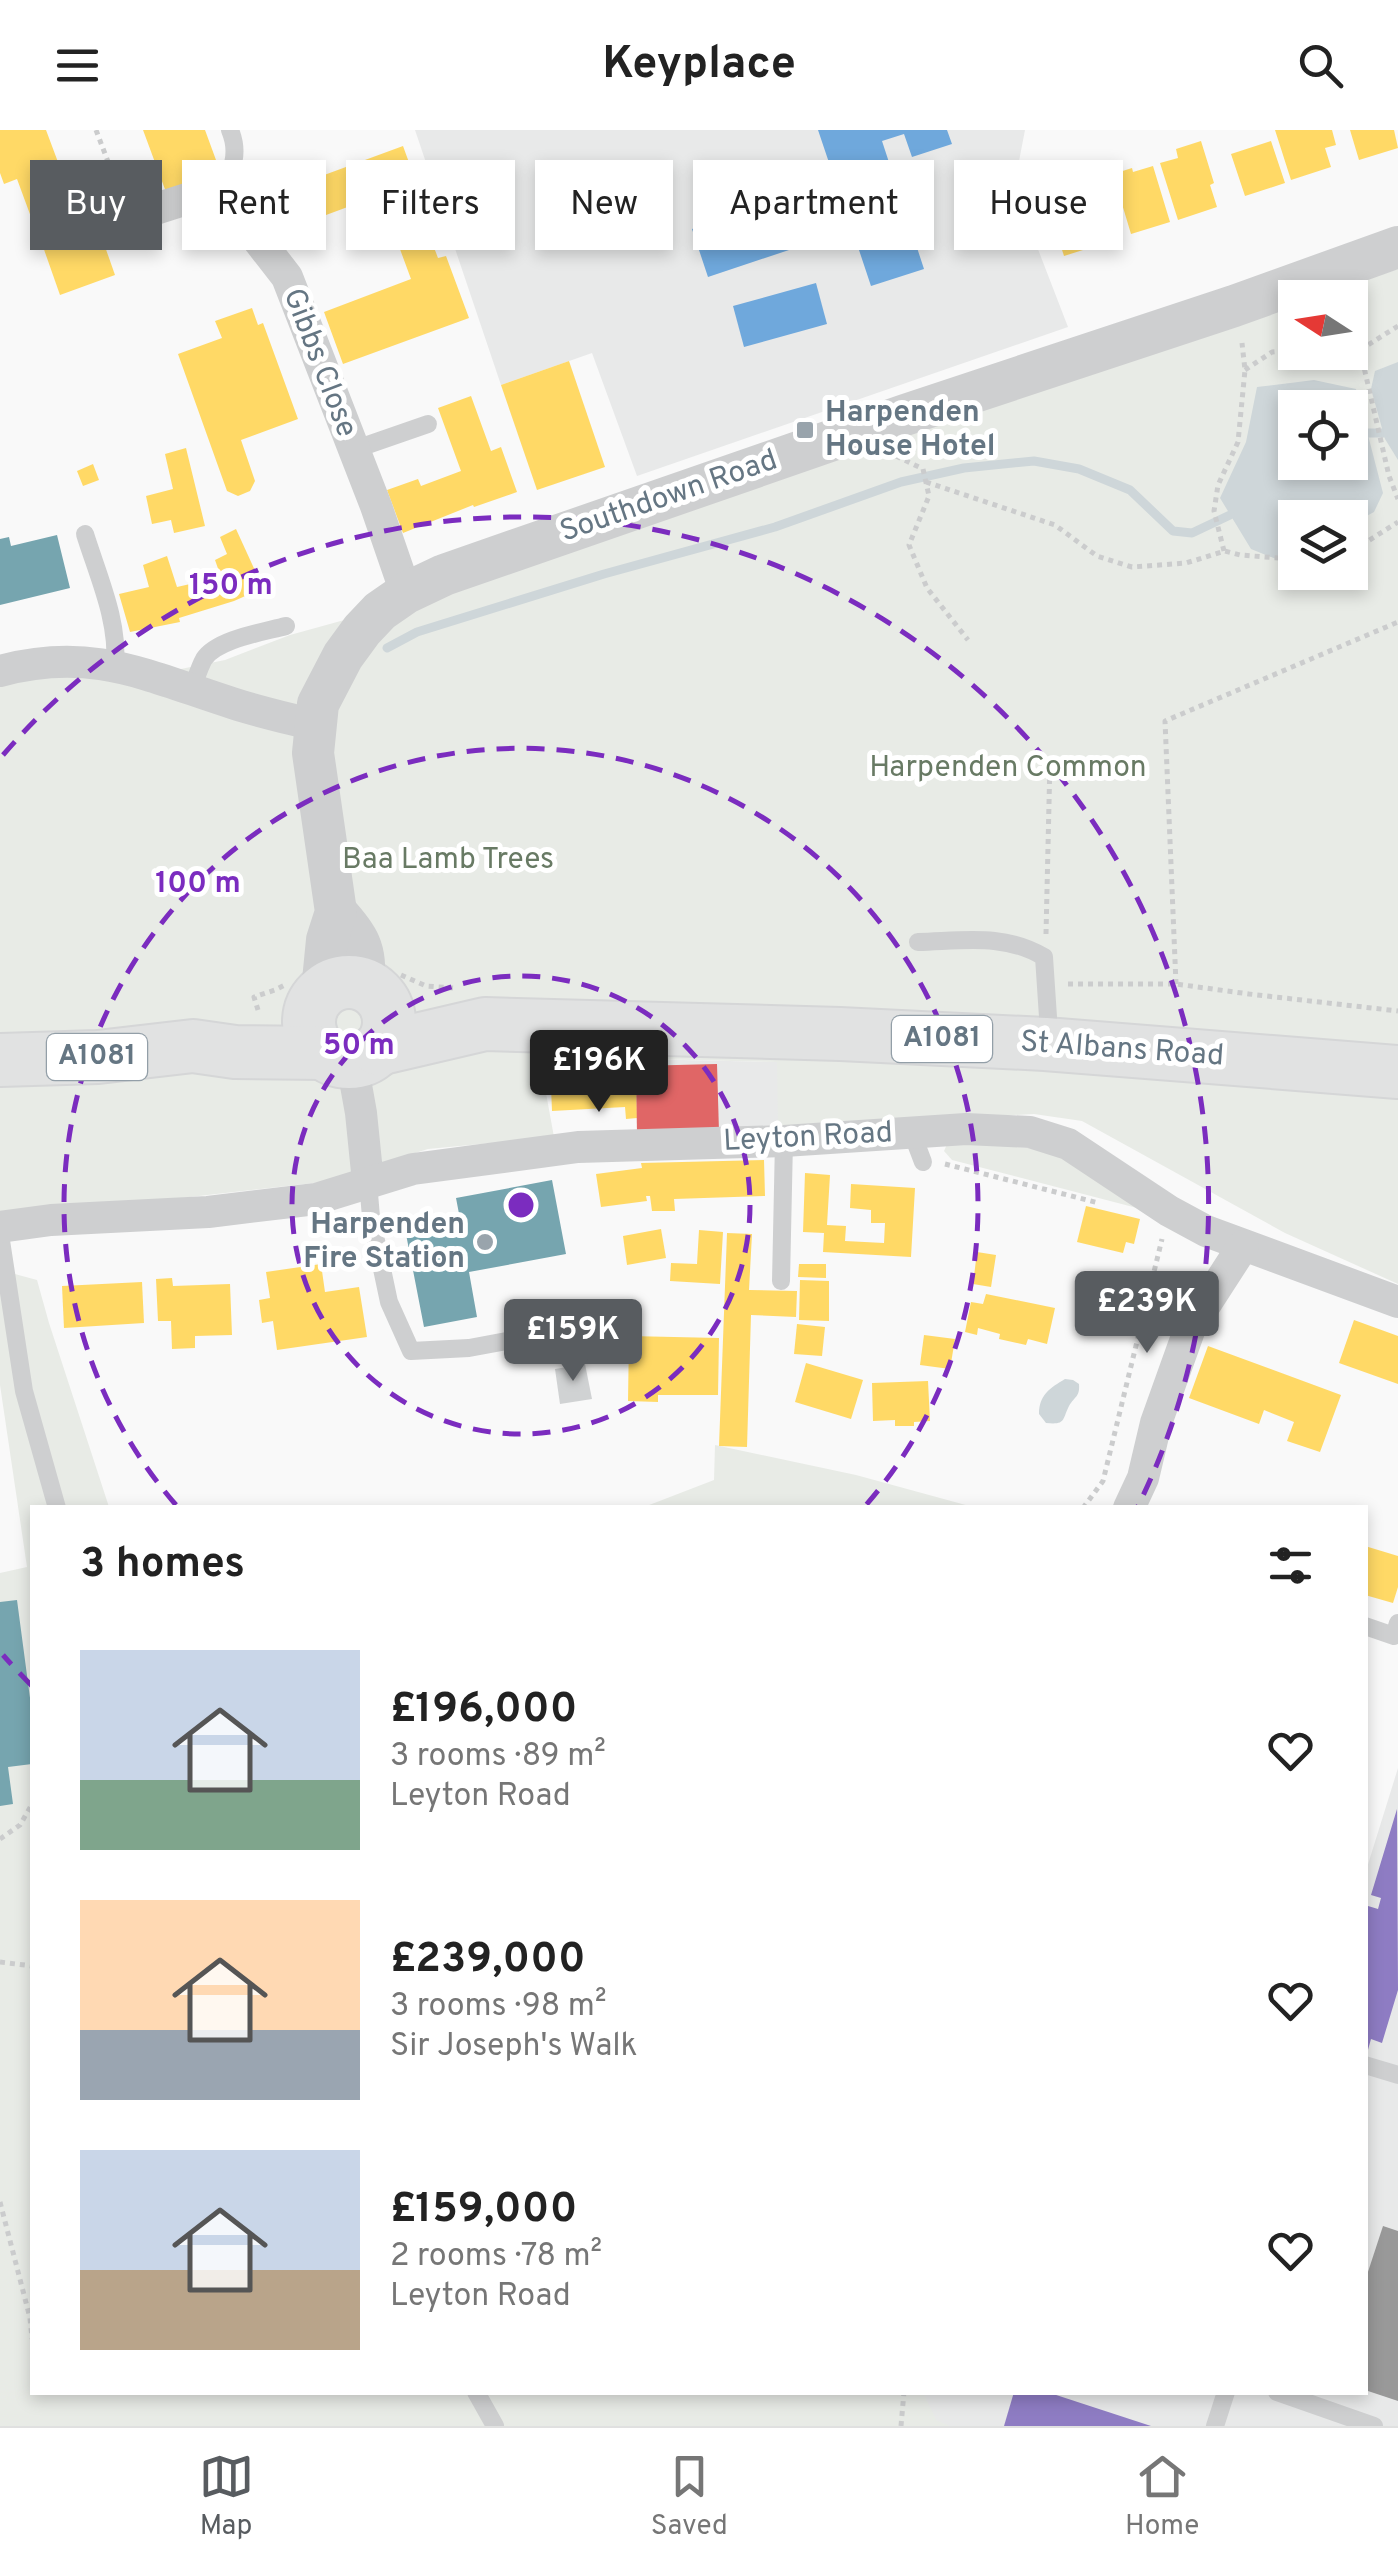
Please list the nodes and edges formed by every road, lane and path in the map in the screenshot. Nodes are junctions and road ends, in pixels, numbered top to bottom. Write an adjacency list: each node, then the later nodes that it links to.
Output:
1 (96, 130): 3 (path)
2 (230, 130): 4 (lane)
3 (105, 160)
4 (234, 160)
5 (1398, 247): 7 (street, Southdown Road)
6 (266, 250): 16 (street, Gibbs Close)
7 (1351, 264): 8 (path); 9 (street, Southdown Road)
8 (1354, 280)
9 (1234, 306): 13 (path); 25 (street, Southdown Road)
10 (1398, 326): 11 (path)
11 (1368, 345)
12 (1278, 351): 13 (path)
13 (1244, 370): 23 (path)
14 (1364, 370): 19 (path)
15 (428, 424): 16 (lane)
16 (353, 450): 25 (street, Gibbs Close)
17 (923, 469): 18 (path)
18 (926, 482): 23 (path); 28 (path)
19 (1398, 499)
20 (1398, 522): 22 (path)
21 (85, 534): 29 (lane)
22 (1368, 541)
23 (1225, 551): 24 (path)
24 (1278, 558)
25 (406, 592): 32 (street, Southdown Road)
26 (1398, 622): 36 (path)
27 (286, 626): 31 (lane)
28 (968, 640)
29 (115, 666): 30 (street); 31 (street)
30 (0, 671)
31 (192, 689): 32 (street)
32 (314, 725): 38 (street)
33 (1050, 760): 35 (path)
34 (918, 942): 35 (lane)
35 (1044, 957): 37 (lane)
36 (1176, 984): 37 (path); 39 (path)
37 (1046, 989): 41 (lane)
38 (344, 992): 40 (main road, St Albans Road / A1081); 42 (main road, St Albans Road / A1081); 43 (main road); 43 (main road)
39 (1398, 1011)
40 (485, 1024): 41 (main road, St Albans Road / A1081); 43 (main road, St Albans Road / A1081)
41 (1045, 1044): 45 (main road, St Albans Road / A1081)
42 (193, 1046): 43 (main road, St Albans Road / A1081); 44 (main road, St Albans Road / A1081)
43 (351, 1055): 48 (street)
44 (0, 1060)
45 (1398, 1072)
46 (784, 1141): 47 (street, Leyton Road); 48 (street, Leyton Road); 53 (lane)
47 (918, 1148): 49 (path); 50 (street, Leyton Road)
48 (368, 1182): 51 (street, Leyton Road); 55 (lane)
49 (1102, 1204)
50 (1169, 1211): 52 (street, Leyton Road); 57 (path)
51 (0, 1231): 56 (lane)
52 (1244, 1246): 54 (street, Leyton Road); 58 (street)
53 (782, 1281)
54 (1398, 1302)
55 (572, 1320)
56 (56, 1505)
57 (1086, 1505)
58 (1130, 1505)
59 (1398, 1623): 60 (lane)
60 (1368, 1627)
61 (30, 1808): 62 (path)
62 (0, 1839)
63 (0, 1962): 64 (path)
64 (30, 1966)
65 (1368, 2066): 66 (lane)
66 (1398, 2074)
67 (0, 2202): 68 (path)
68 (30, 2318)
69 (478, 2395): 73 (lane)
70 (904, 2395): 74 (path)
71 (1225, 2395): 75 (lane)
72 (1286, 2395): 76 (lane)
73 (495, 2426)
74 (901, 2426)
75 (1215, 2426)
76 (1374, 2426)

